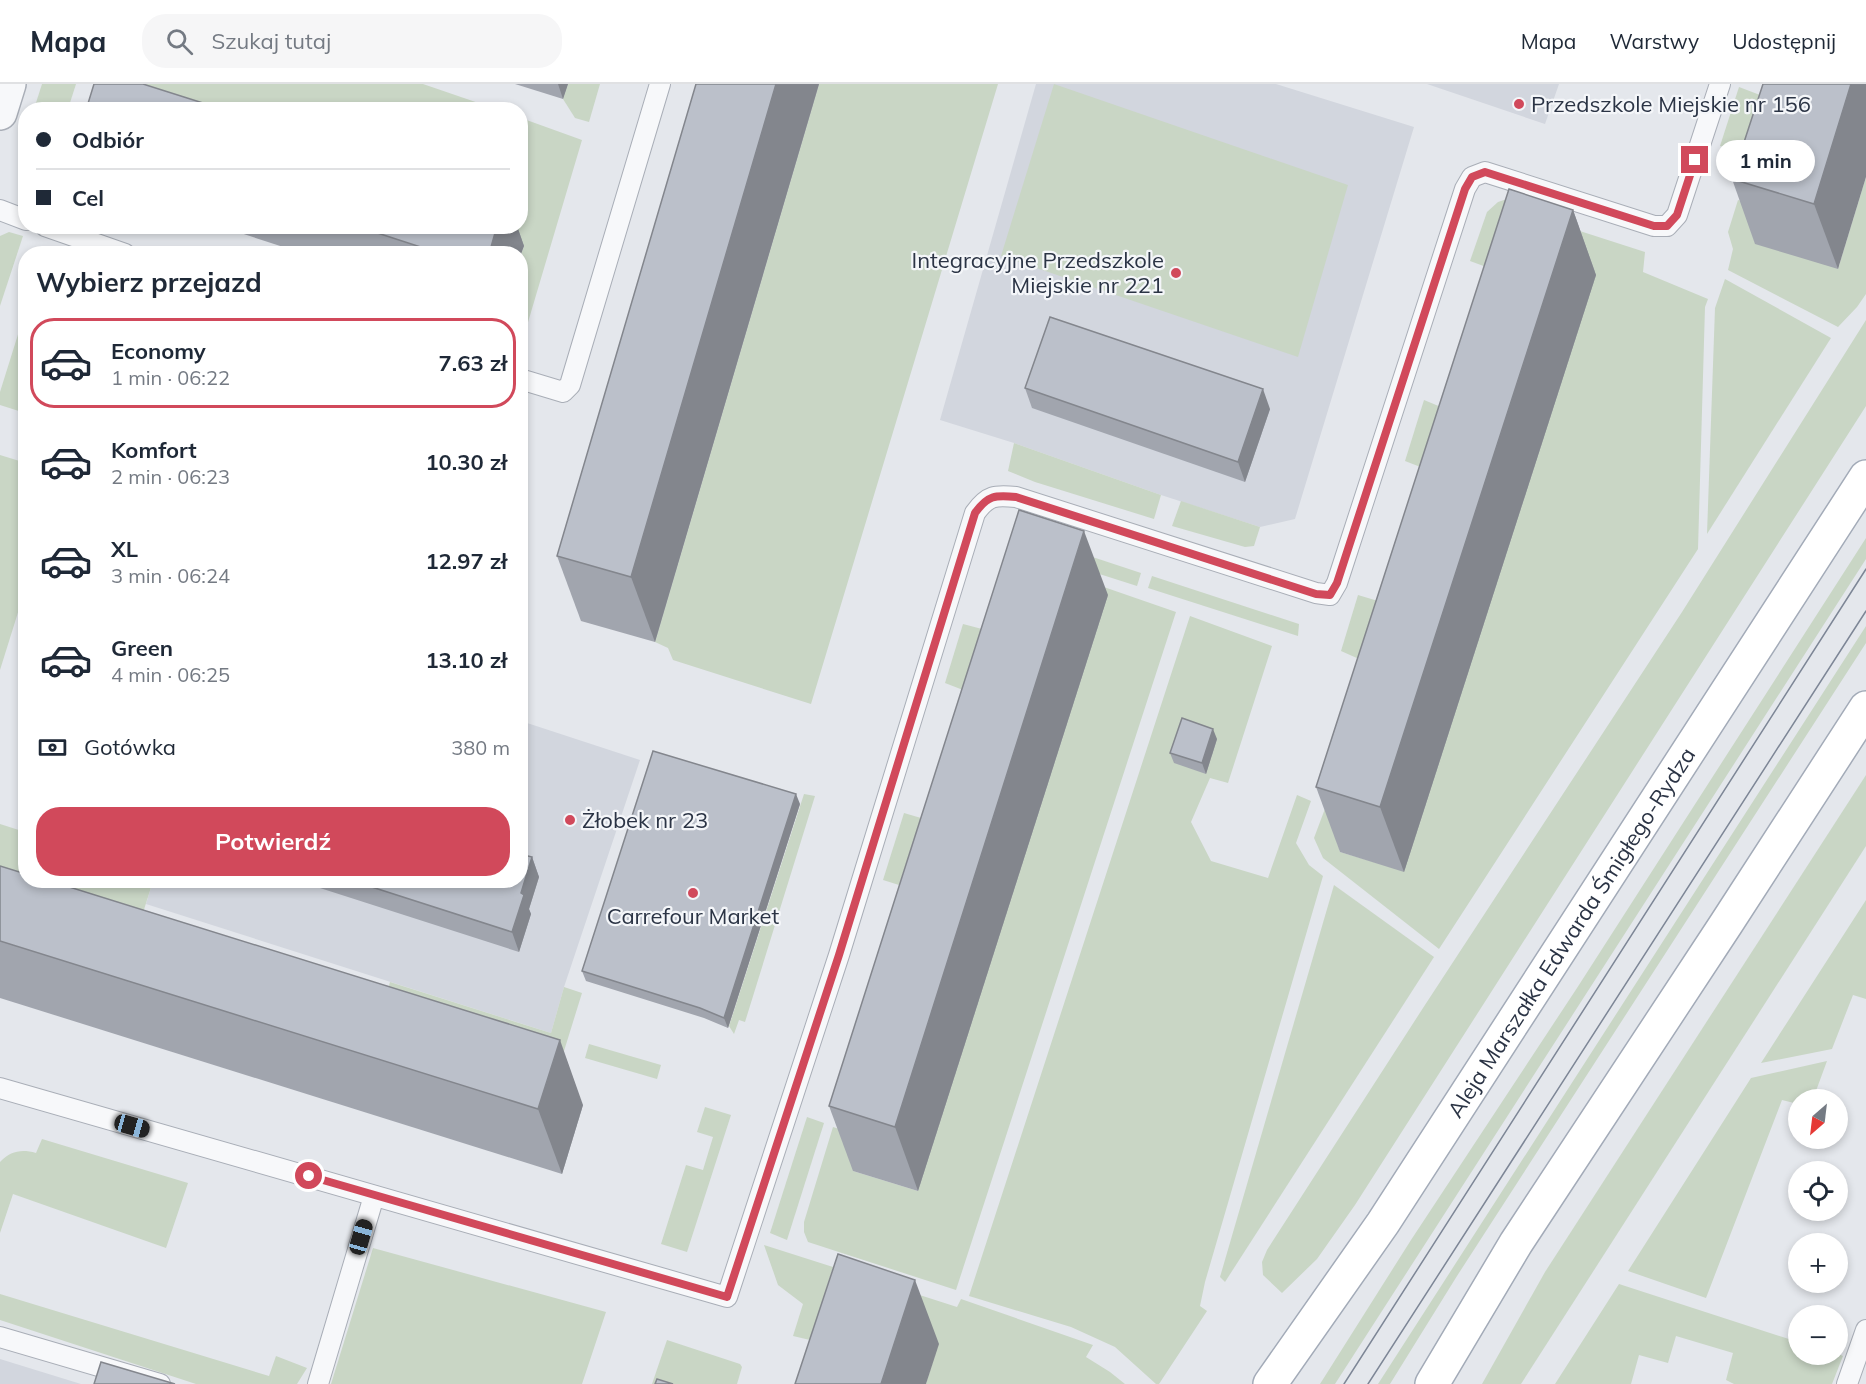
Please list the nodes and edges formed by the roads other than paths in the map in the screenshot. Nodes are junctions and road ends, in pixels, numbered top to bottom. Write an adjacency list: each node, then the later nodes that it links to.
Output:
1 (9, 84): 4 (street)
2 (660, 84): 9 (lane)
3 (1719, 84): 13 (lane)
4 (0, 113)
5 (0, 210): 6 (lane)
6 (18, 217)
7 (68, 234): 8 (lane)
8 (102, 246)
9 (528, 381)
10 (1866, 477): 18 (main road, Aleja Marszałka Edwarda Śmigłego-Rydza)
11 (1866, 708): 19 (main road)
12 (0, 1088): 13 (lane)
13 (374, 1196): 17 (lane)
14 (1866, 1330): 20 (lane)
15 (0, 1337): 16 (lane)
16 (160, 1384)
17 (318, 1384)
18 (1270, 1384)
19 (1432, 1384)
20 (1847, 1384)

